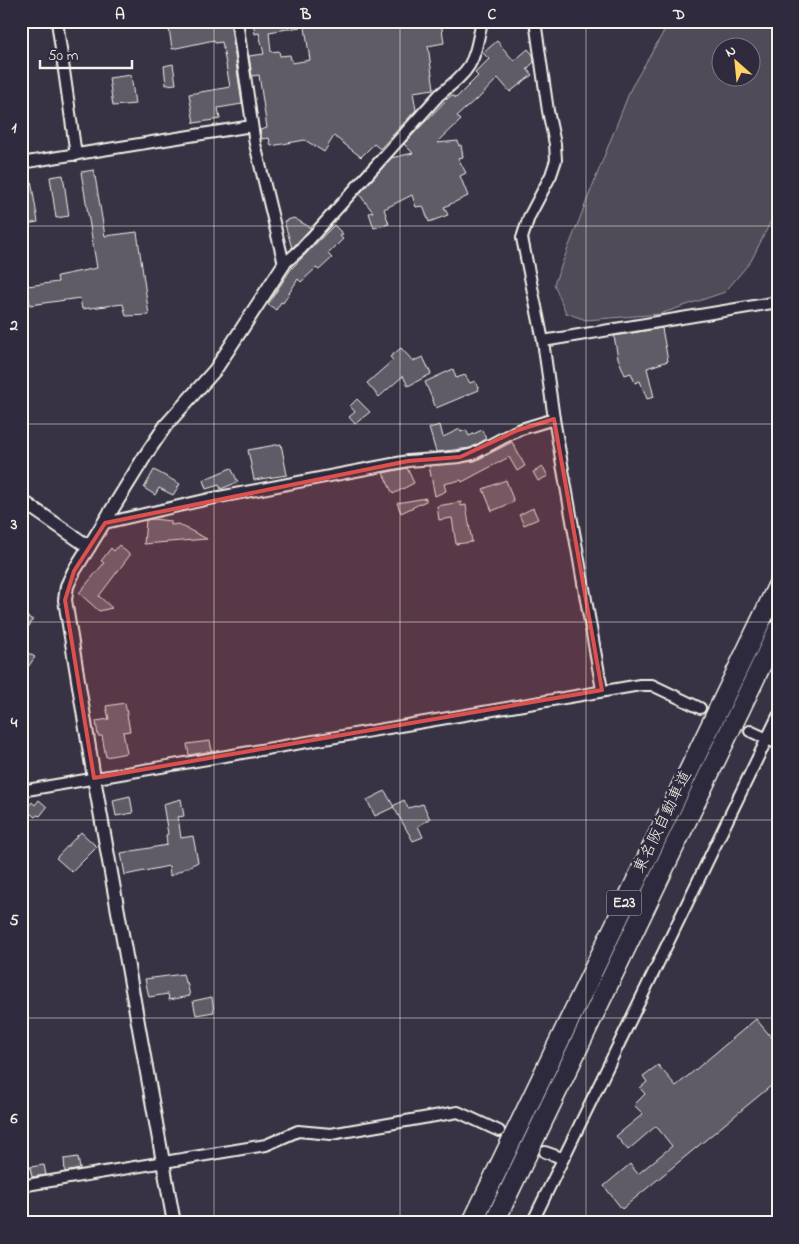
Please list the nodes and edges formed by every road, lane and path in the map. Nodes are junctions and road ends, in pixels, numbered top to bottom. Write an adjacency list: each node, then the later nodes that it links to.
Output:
1 (57, 21): 6 (street)
2 (237, 21): 5 (street)
3 (482, 21): 8 (street)
4 (534, 21): 10 (street)
5 (252, 126): 6 (street); 8 (street)
6 (76, 155): 7 (street)
7 (21, 163)
8 (284, 264): 13 (street)
9 (778, 302): 10 (street)
10 (543, 341): 11 (street)
11 (554, 419): 13 (street); 17 (street)
12 (21, 500): 14 (street)
13 (105, 523): 14 (street)
14 (90, 547): 23 (street)
15 (778, 585): 31 (highway, 東名阪自動車道 / E23)
16 (778, 630): 32 (highway, 東名阪自動車道 / E23)
17 (602, 690): 18 (street); 23 (street)
18 (700, 708)
19 (778, 716): 21 (street)
20 (750, 731): 21 (street)
21 (767, 738): 22 (street); 27 (street)
22 (778, 744)
23 (94, 778): 24 (street); 28 (street)
24 (21, 791)
25 (499, 1131): 28 (street)
26 (545, 1152): 27 (street)
27 (562, 1158): 33 (street)
28 (164, 1162): 29 (street); 30 (street)
29 (21, 1186)
30 (174, 1223)
31 (472, 1223)
32 (494, 1223)
33 (532, 1223)

